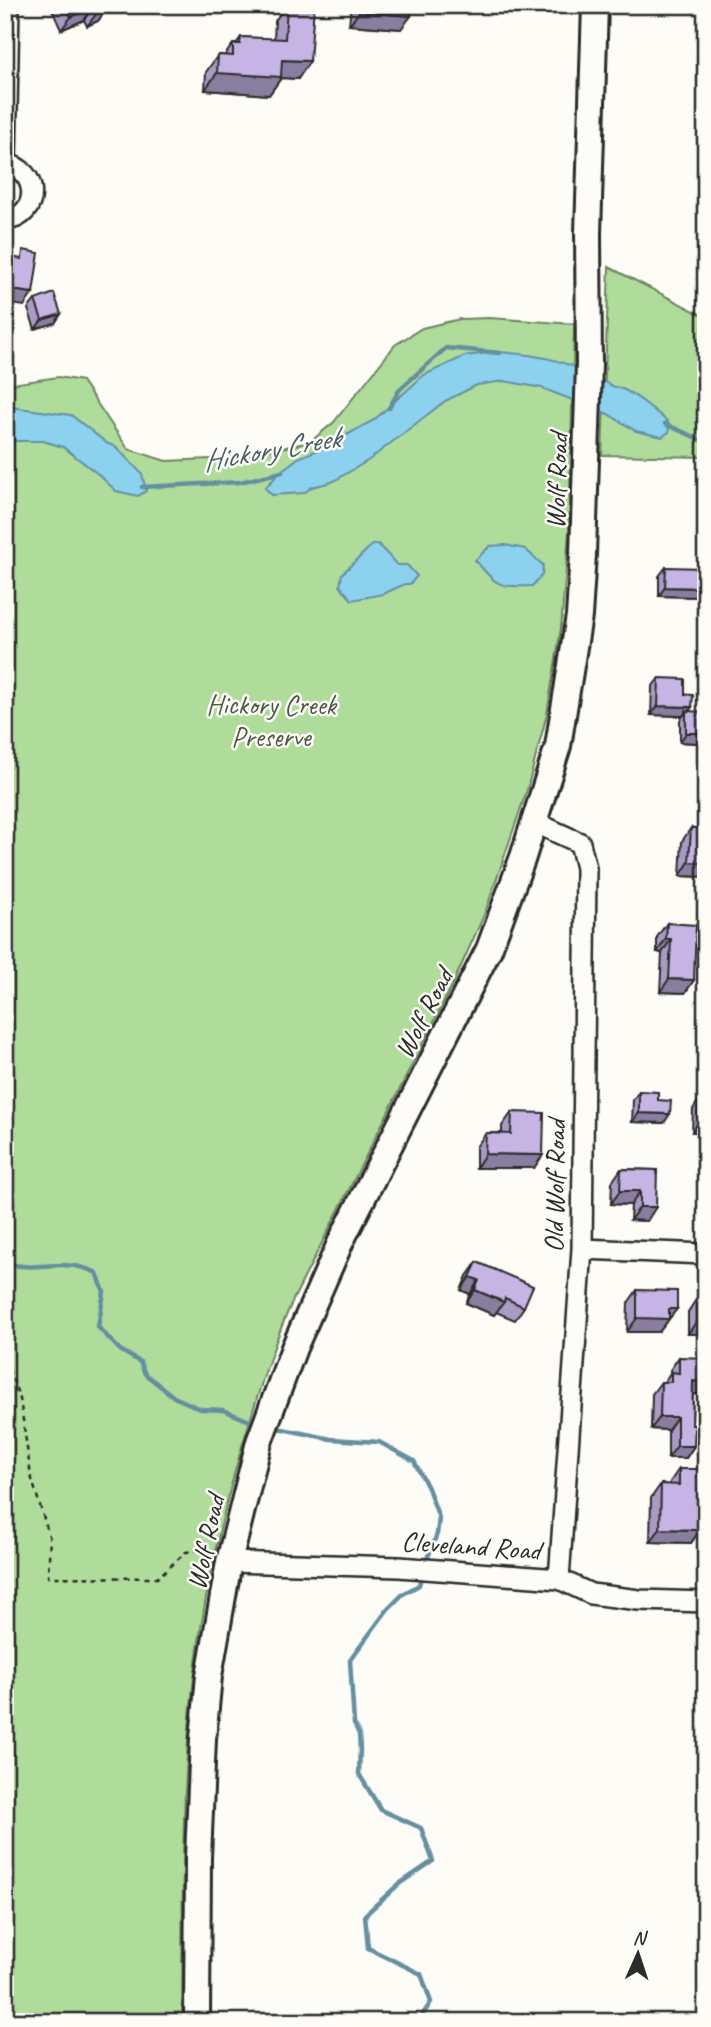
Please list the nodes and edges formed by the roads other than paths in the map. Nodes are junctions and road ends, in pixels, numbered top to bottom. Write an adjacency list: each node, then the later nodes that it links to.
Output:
1 (9, 5): 3 (street)
2 (594, 5): 5 (main road, Wolf Road)
3 (6, 164): 4 (street)
4 (5, 220)
5 (534, 822): 6 (street, Old Wolf Road); 8 (main road, Wolf Road)
6 (582, 1249): 7 (street); 9 (street, Old Wolf Road)
7 (706, 1254)
8 (219, 1556): 9 (street, Cleveland Road); 11 (main road, Wolf Road)
9 (559, 1579): 10 (street, Cleveland Road)
10 (706, 1602)
11 (197, 2022)

